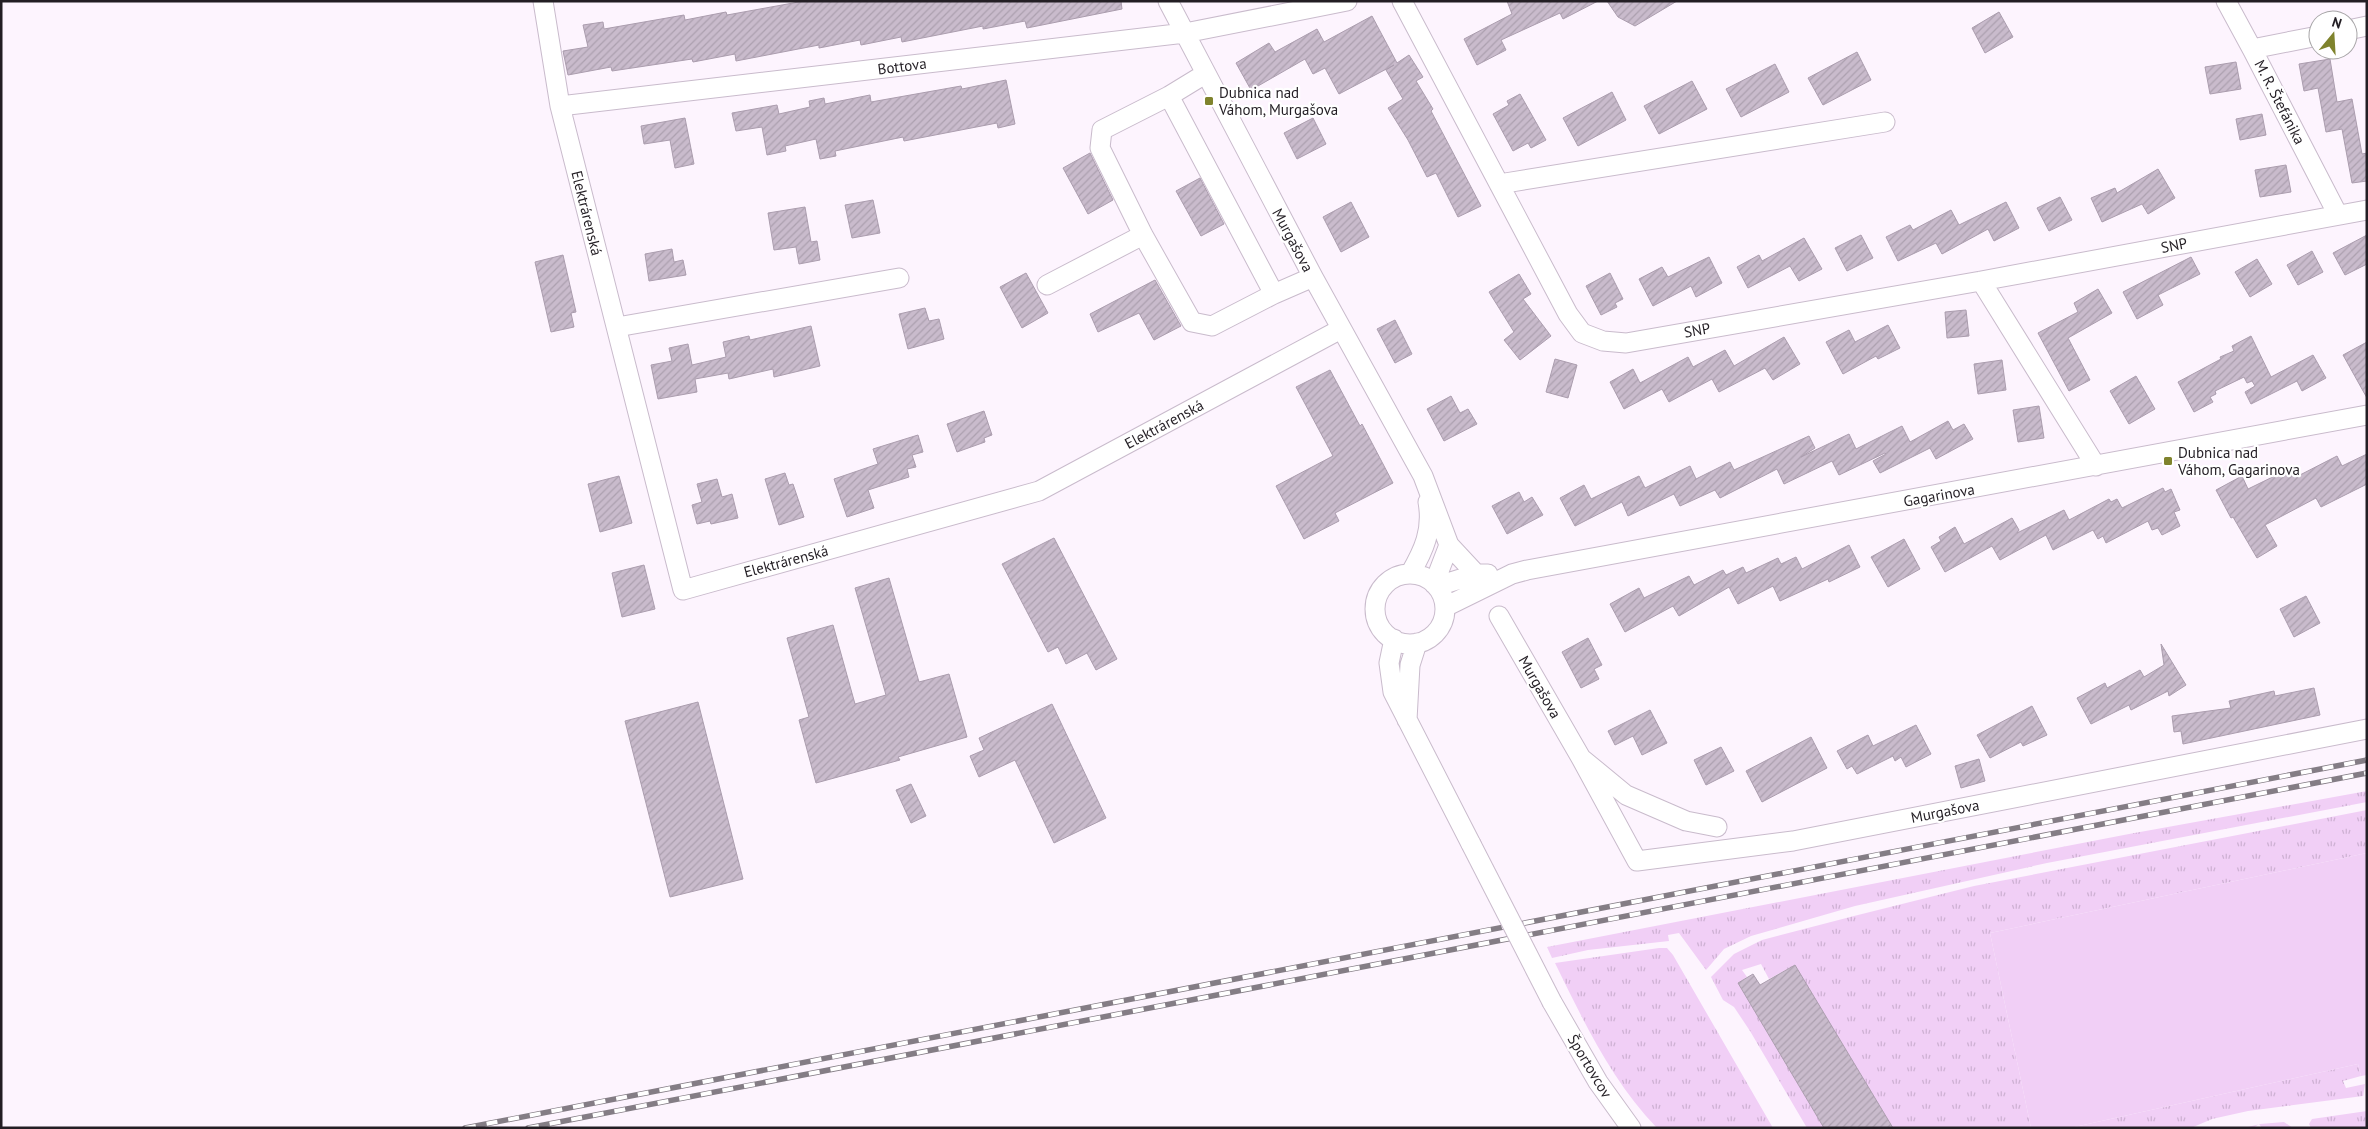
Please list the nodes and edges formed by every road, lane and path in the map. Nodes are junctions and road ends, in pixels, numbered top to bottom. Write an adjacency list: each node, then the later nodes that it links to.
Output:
1 (543, 1): 11 (street)
2 (1168, 1): 6 (street, Murgašova)
3 (1346, 1): 6 (street, Bottova)
4 (1402, 1): 13 (street, SNP)
5 (2226, 1): 8 (street)
6 (1185, 33): 9 (street, Murgašova); 11 (street, Bottova)
7 (2308, 38): 8 (street, M. R. Štefánika)
8 (2252, 49): 15 (street, M. R. Štefánika)
9 (1206, 74): 10 (street); 18 (street, Murgašova)
10 (1169, 96): 16 (street); 21 (street)
11 (560, 106): 22 (street, Elektrárenská)
12 (1886, 122): 13 (street)
13 (1499, 184): 19 (street, SNP)
14 (2367, 210): 15 (street, SNP)
15 (2338, 215): 19 (street, SNP)
16 (1142, 234): 20 (street); 21 (street)
17 (899, 278): 22 (street)
18 (1313, 278): 21 (street); 23 (street, Murgašova)
19 (1980, 281): 25 (street)
20 (1047, 285)
21 (1274, 294)
22 (617, 327): 23 (street, Elektrárenská)
23 (1341, 329): 26 (street, Murgašova)
24 (2367, 415): 25 (street, Gagarinova)
25 (2096, 466): 30 (street, Gagarinova)
26 (1423, 476): 27 (street, Murgašova); 28 (street, Murgašova)
27 (1449, 545): 29 (street, Murgašova); 31 (street)
28 (1410, 574): 31 (street); 34 (street)
29 (1476, 574): 30 (street, Gagarinova); 31 (street, Gagarinova)
30 (1512, 574): 32 (street, Gagarinova)
31 (1436, 585): 32 (street)
32 (1445, 607): 35 (street)
33 (1499, 616): 38 (street, Murgašova)
34 (1394, 639): 35 (street); 36 (street, Športovcov)
35 (1417, 643): 36 (street)
36 (1407, 722): 40 (street, Športovcov, bridge)
37 (2367, 729): 38 (street, Murgašova)
38 (1581, 758): 39 (street, Murgašova)
39 (1717, 827)
40 (1631, 1128)

